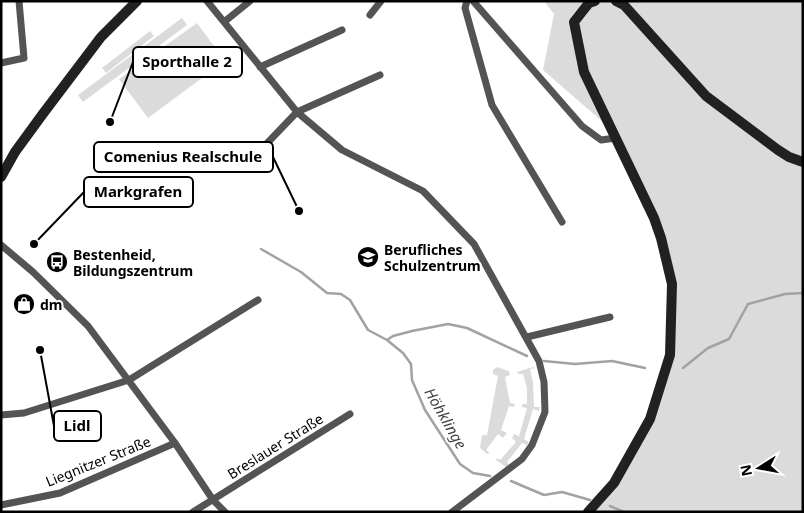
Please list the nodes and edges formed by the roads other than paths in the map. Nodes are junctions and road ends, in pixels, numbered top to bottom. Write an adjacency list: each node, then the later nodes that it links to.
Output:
1 (19, 1): 13 (street)
2 (137, 1): 20 (street)
3 (208, 1): 11 (street)
4 (250, 1): 11 (street)
5 (381, 1): 10 (street)
6 (467, 1): 21 (street)
7 (474, 1): 17 (street)
8 (595, 1): 17 (street)
9 (616, 1): 19 (street)
10 (370, 15)
11 (224, 22): 14 (street)
12 (342, 30): 14 (street)
13 (1, 62)
14 (260, 66): 16 (street)
15 (380, 74): 16 (street)
16 (296, 112): 18 (street); 25 (street)
17 (616, 138): 35 (street)
18 (251, 160)
19 (803, 162)
20 (1, 177)
21 (562, 222)
22 (1, 245): 26 (street)
23 (258, 300): 26 (street)
24 (610, 317): 25 (street)
25 (527, 337): 34 (street)
26 (129, 380): 28 (street); 29 (street)
27 (350, 414): 30 (street, Breslauer Straße)
28 (1, 415)
29 (175, 443): 30 (street); 31 (street, Liegnitzer Straße)
30 (213, 500): 32 (street, Breslauer Straße); 33 (street)
31 (1, 505)
32 (193, 512)
33 (225, 512)
34 (452, 512)
35 (588, 512)

